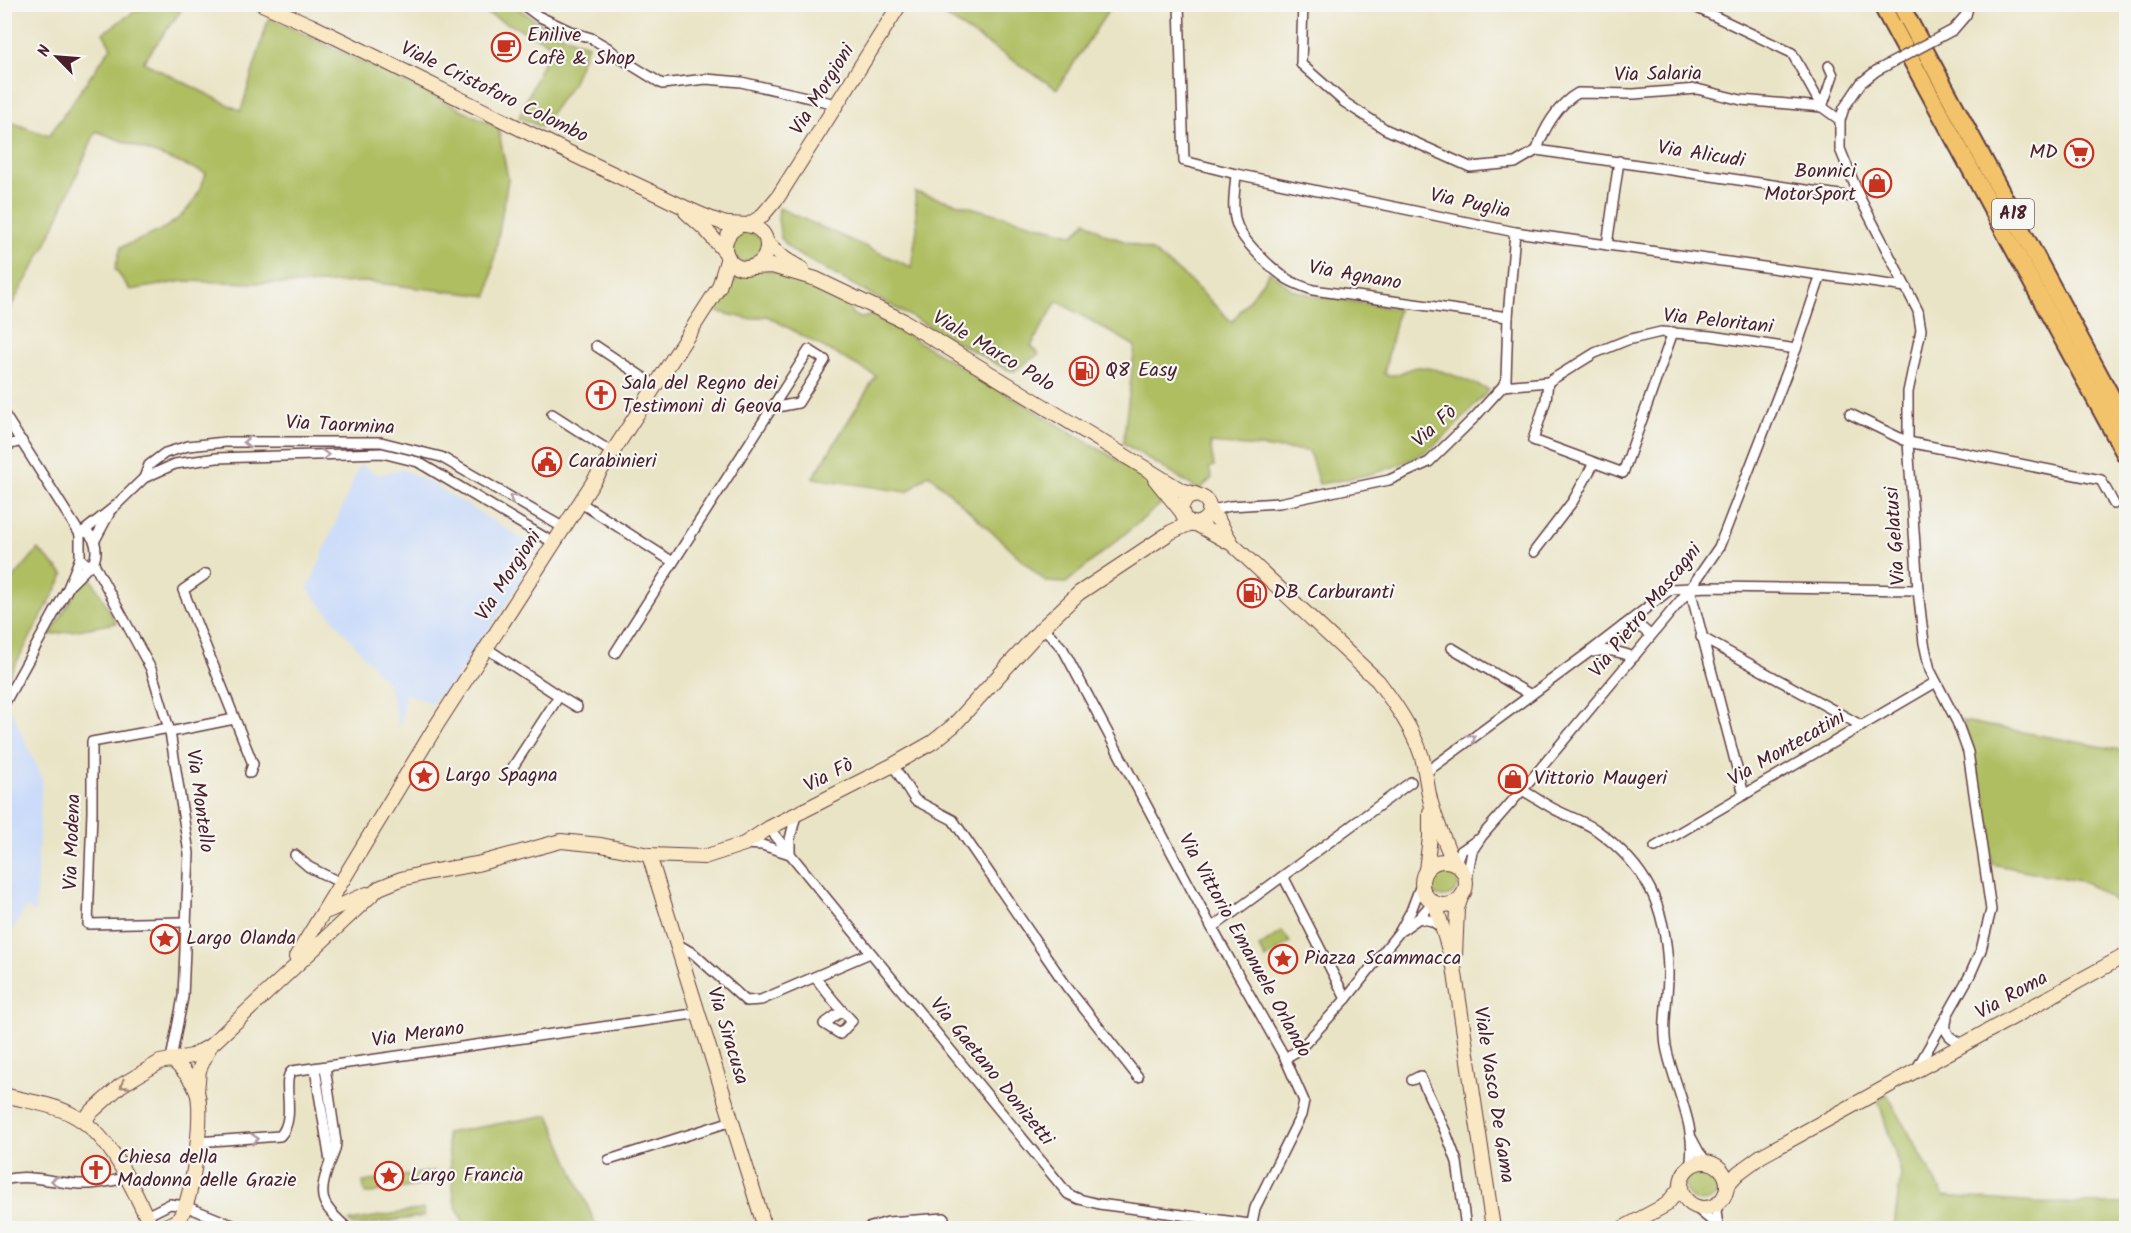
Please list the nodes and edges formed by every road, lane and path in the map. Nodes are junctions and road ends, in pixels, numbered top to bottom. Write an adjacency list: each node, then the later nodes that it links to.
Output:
1 (262, 4): 12 (street, Viale Cristoforo Colombo)
2 (275, 4): 12 (street, Viale Cristoforo Colombo)
3 (522, 4): 14 (street)
4 (900, 4): 14 (street, Via Morgioni)
5 (1179, 4): 19 (street, Via Puglia)
6 (1303, 4): 17 (street)
7 (1689, 4): 15 (street)
8 (1881, 4): 50 (highway, A18)
9 (1891, 4): 46 (highway)
10 (1900, 4): 44 (highway, A18)
11 (1969, 4): 16 (street, Via Gelatusi, bridge)
12 (310, 25): 20 (street, Viale Cristoforo Colombo)
13 (1829, 66): 15 (street)
14 (836, 104): 21 (street, Via Morgioni)
15 (1822, 107): 16 (street); 17 (street, Via Salaria)
16 (1840, 120): 22 (street, Via Gelatusi)
17 (1537, 150): 18 (street, Via Alicudi)
18 (1619, 161): 22 (street, Via Alicudi); 26 (street)
19 (1236, 174): 24 (street, Via Puglia); 33 (street, Via Agnano)
20 (661, 197): 23 (street); 27 (street)
21 (778, 197): 23 (street); 25 (street)
22 (1860, 198): 32 (street, Via Gelatusi)
23 (743, 226): 25 (street); 27 (street)
24 (1515, 232): 26 (street, Via Puglia); 33 (street)
25 (767, 241): 28 (street); 30 (street)
26 (1607, 245): 29 (street, Via Puglia)
27 (727, 255): 28 (street); 31 (street)
28 (748, 267): 30 (street); 31 (street)
29 (1821, 275): 32 (street, Via Puglia); 36 (street, Via Pietro Mascagni)
30 (816, 279): 52 (street, Viale Marco Polo)
31 (719, 287): 38 (street, Via Morgioni)
32 (1906, 287): 47 (street, Via Gelatusi)
33 (1508, 317): 39 (street)
34 (1673, 332): 36 (street, Via Peloritani); 37 (street, Via Peloritani); 51 (street)
35 (596, 346): 38 (street)
36 (1796, 349): 72 (street, Via Pietro Mascagni)
37 (1548, 382): 39 (street, Via Peloritani); 51 (street)
38 (656, 386): 49 (street, Via Morgioni)
39 (1503, 386): 55 (street, Via Fò)
40 (772, 408): 40 (street); 68 (street)
41 (4, 414): 45 (street)
42 (552, 414): 49 (street)
43 (1850, 414): 47 (street)
44 (2127, 424)
45 (22, 441): 48 (street); 61 (street)
46 (2127, 441)
47 (1908, 442): 56 (street); 73 (street, Via Gelatusi)
48 (4, 446)
49 (613, 453): 54 (street, Via Morgioni)
50 (2127, 456)
51 (1594, 463): 66 (street)
52 (1145, 468): 55 (street, Viale Marco Polo); 58 (street)
53 (144, 478): 57 (street, Via Taormina); 59 (street, Via Taormina, one-way to 53); 62 (street, Via Taormina, one-way to 62)
54 (581, 503): 60 (street, Via Morgioni); 68 (street)
55 (1204, 503): 58 (street); 58 (street); 65 (street)
56 (2114, 504)
57 (113, 508): 61 (street, Via Taormina); 63 (street, Via Taormina)
58 (1187, 518): 65 (street); 75 (street, Via Fò)
59 (549, 519): 60 (street, Via Taormina); 62 (street)
60 (564, 528): 64 (street, Via Morgioni)
61 (82, 532): 63 (street); 67 (street)
62 (539, 534): 64 (street, Via Taormina)
63 (95, 540): 69 (street)
64 (554, 543): 78 (street, Via Morgioni)
65 (1232, 544): 94 (street)
66 (1534, 552)
67 (80, 558): 69 (street); 71 (street)
68 (673, 562): 80 (street)
69 (92, 564): 71 (street); 90 (street, Via Montello)
70 (206, 574): 88 (street)
71 (68, 588): 86 (street)
72 (1690, 589): 73 (street); 74 (street); 76 (street, Via Pietro Mascagni); 77 (street)
73 (1918, 590): 83 (street, Via Gelatusi)
74 (1623, 626): 76 (street); 81 (street)
75 (1043, 627): 91 (street, Via Fò); 118 (street, Via Vittorio Emanuele Orlando)
76 (1650, 635): 82 (street, Via Pietro Mascagni)
77 (1701, 637): 89 (street); 97 (street)
78 (486, 648): 85 (street); 110 (street, Via Morgioni)
79 (1452, 648): 84 (street)
80 (615, 653)
81 (1588, 653): 82 (street); 84 (street)
82 (1634, 657): 96 (street, Via Pietro Mascagni)
83 (1936, 682): 89 (street, Via Montecatini); 130 (street, Via Gelatusi)
84 (1531, 695): 94 (street, one-way to 84)
85 (559, 696): 87 (street); 92 (street)
86 (4, 704)
87 (577, 707)
88 (234, 719): 90 (street); 93 (street)
89 (1862, 726): 97 (street, Via Montecatini)
90 (169, 730): 117 (street, Via Montello); 117 (street, Via Modena)
91 (893, 765): 99 (street, Via Fò); 138 (street)
92 (509, 772)
93 (250, 773)
94 (1425, 773): 98 (street)
95 (1411, 782): 108 (street)
96 (1522, 790): 101 (street, Via Pietro Mascagni); 144 (street)
97 (1744, 795): 103 (street, Via Montecatini)
98 (1430, 801): 107 (street); 109 (street)
99 (796, 815): 100 (street, Via Fò); 104 (street)
100 (769, 828): 102 (street, Via Fò); 104 (street, Via Gaetano Donizetti)
101 (1482, 836): 107 (street); 112 (street)
102 (744, 844): 104 (street); 106 (street, Via Fò)
103 (1655, 847)
104 (790, 854): 123 (street, Via Gaetano Donizetti)
105 (295, 855): 110 (street)
106 (650, 855): 111 (street, Via Fò); 122 (street, Via Siracusa)
107 (1455, 864): 109 (street); 112 (street)
108 (1283, 876): 118 (street); 128 (street)
109 (1424, 876): 114 (street); 120 (street)
110 (339, 887): 113 (street); 115 (street, Via Morgioni)
111 (379, 888): 113 (street, Via Fò); 121 (street)
112 (1463, 891): 114 (street); 125 (street)
113 (351, 901): 115 (street, Via Fò)
114 (1434, 902): 116 (street); 119 (street)
115 (320, 918): 121 (street); 126 (street, Via Morgioni)
116 (1419, 918): 119 (street); 120 (street)
117 (185, 922): 135 (street, Via Montello)
118 (1212, 928): 134 (street, Via Vittorio Emanuele Orlando)
119 (1442, 928): 125 (street)
120 (1400, 931): 128 (street)
121 (330, 933): 126 (street)
122 (679, 945): 127 (street); 131 (street, Via Siracusa)
123 (870, 953): 127 (street); 160 (street, Via Gaetano Donizetti)
124 (2127, 955): 132 (street, Via Roma)
125 (1454, 967): 168 (street, Viale Vasco De Gama)
126 (287, 972): 133 (street)
127 (815, 977): 129 (street)
128 (1346, 999): 134 (street)
129 (842, 1011)
130 (1949, 1011): 132 (street); 137 (street, Via Gelatusi)
131 (700, 1013): 136 (street, Via Merano); 142 (street, Via Siracusa)
132 (1965, 1044): 137 (street, Via Roma)
133 (210, 1046): 135 (street); 140 (street)
134 (1285, 1058): 160 (street, Via Vittorio Emanuele Orlando)
135 (171, 1059): 140 (street); 143 (street, one-way to 143)
136 (320, 1068): 145 (street, Via Merano, one-way to 136); 164 (street)
137 (1916, 1070): 146 (street, Via Roma)
138 (1138, 1077)
139 (1412, 1080): 167 (street)
140 (197, 1092): 145 (street)
141 (4, 1095): 143 (street)
142 (732, 1121): 147 (street); 165 (street, Via Siracusa)
143 (85, 1122): 150 (street)
144 (1690, 1136): 148 (street); 149 (street)
145 (197, 1142): 157 (street)
146 (1761, 1156): 148 (street); 152 (street)
147 (609, 1160)
148 (1713, 1165): 149 (street); 152 (street)
149 (1690, 1167): 153 (street)
150 (124, 1175): 151 (street, one-way to 151); 159 (street)
151 (4, 1180)
152 (1727, 1185): 154 (street)
153 (1681, 1187): 155 (street); 156 (street)
154 (1720, 1202): 156 (street); 161 (street)
155 (1666, 1205): 156 (street); 169 (street)
156 (1692, 1205): 161 (street)
157 (185, 1206): 159 (street); 162 (street); 163 (street)
158 (944, 1218): 166 (street)
159 (149, 1222)
160 (1251, 1226)
161 (1718, 1227)
162 (160, 1228)
163 (240, 1228)
164 (347, 1228)
165 (765, 1228)
166 (868, 1228)
167 (1466, 1228)
168 (1493, 1228)
169 (1623, 1228)

